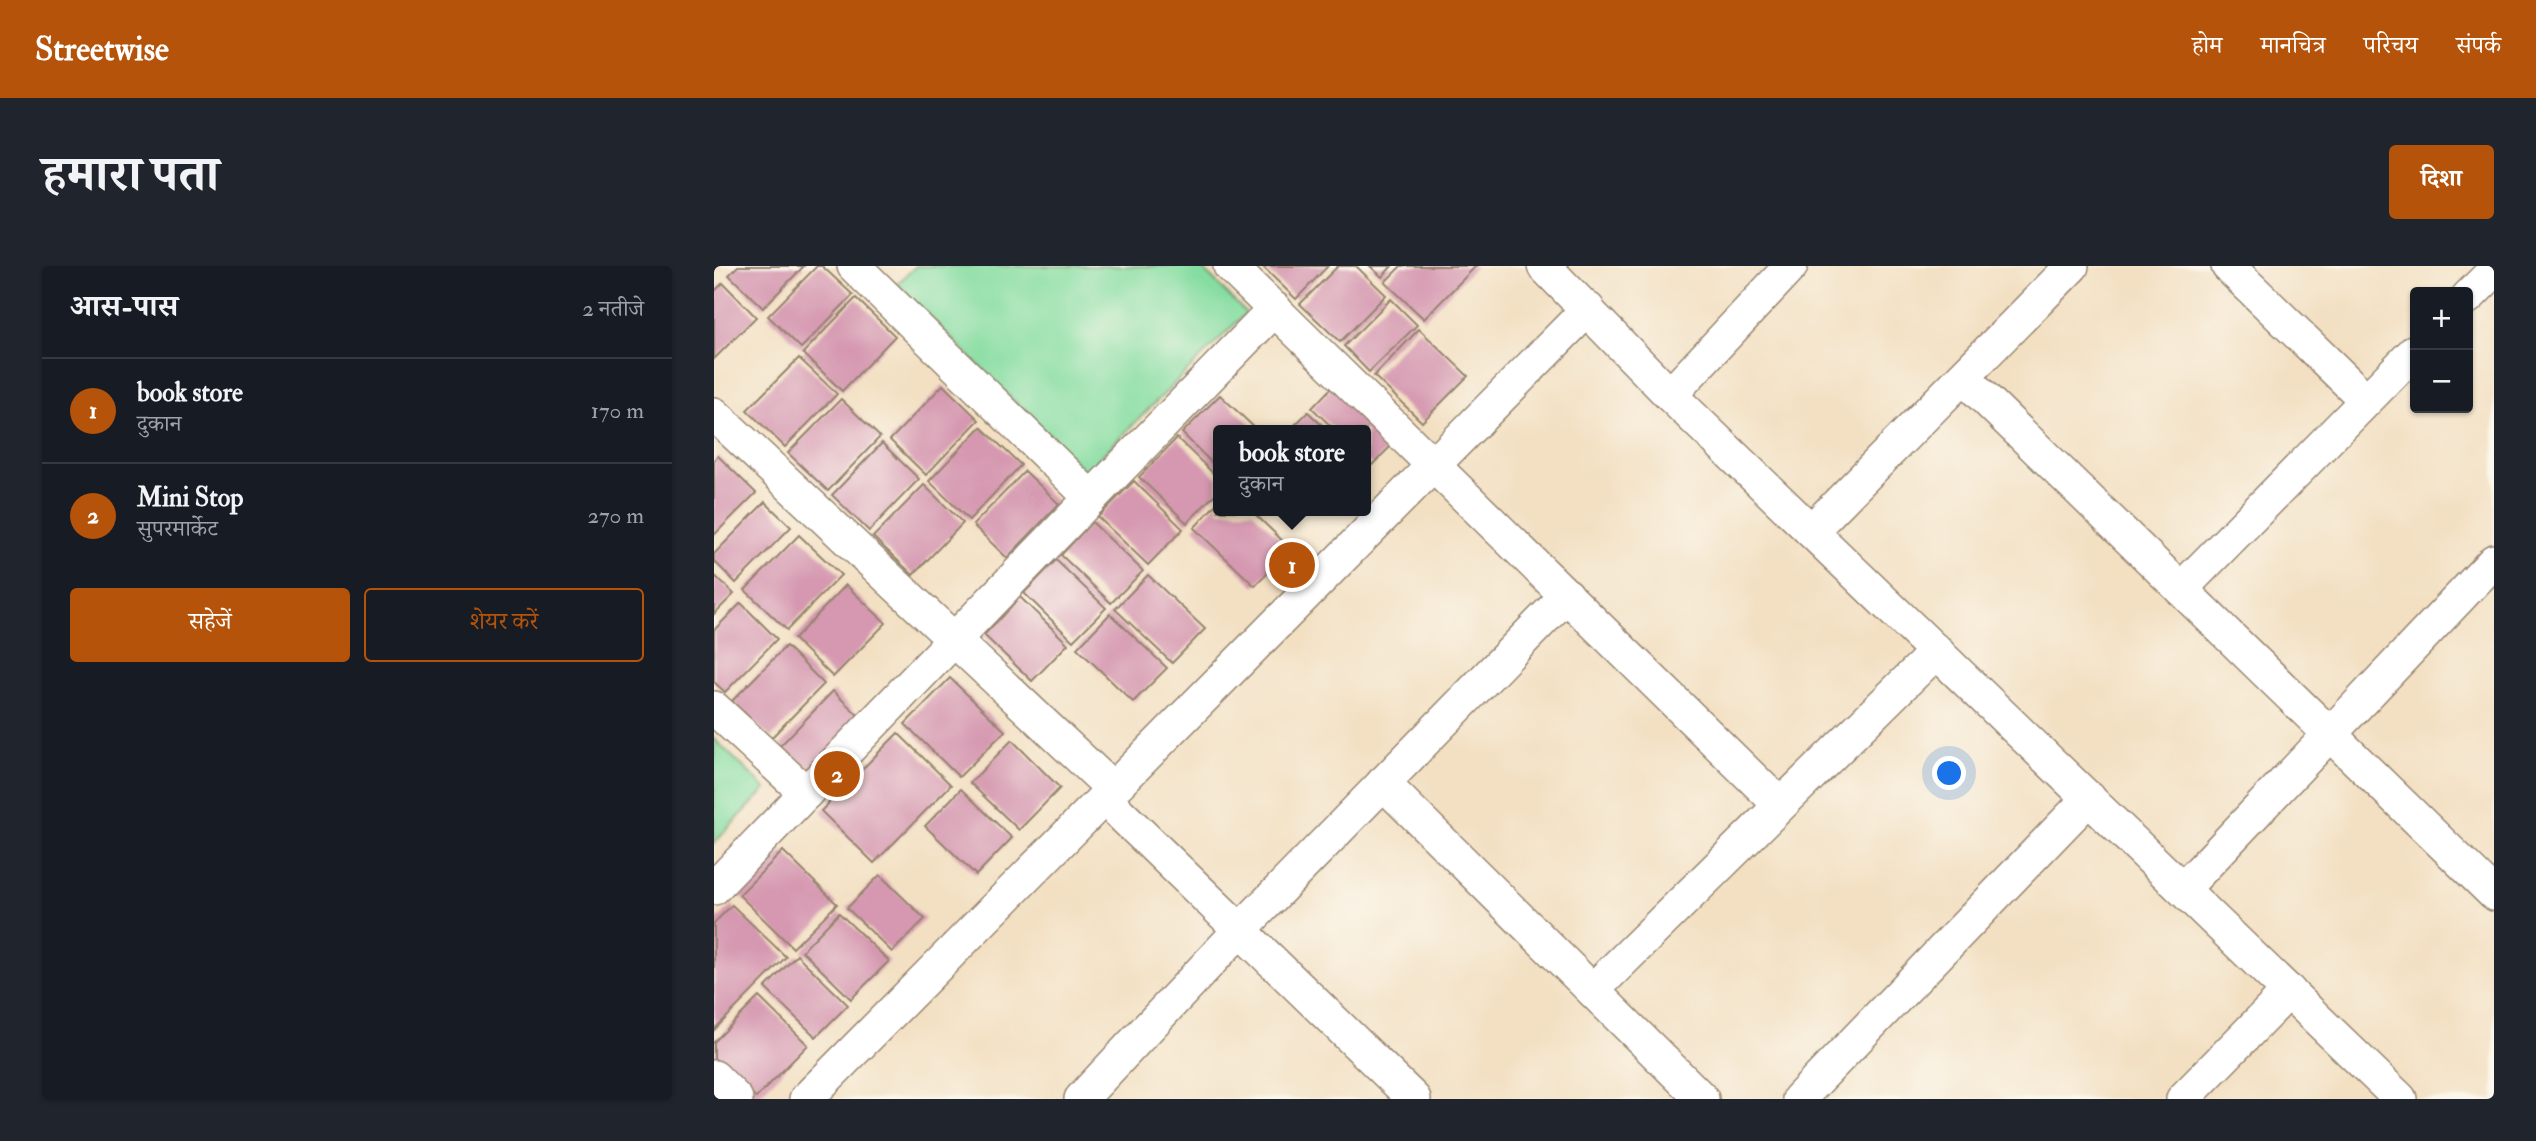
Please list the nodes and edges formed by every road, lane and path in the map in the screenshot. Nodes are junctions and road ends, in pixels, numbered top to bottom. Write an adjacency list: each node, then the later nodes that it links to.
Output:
1 (1230, 266): 9 (street)
2 (1544, 266): 10 (street)
3 (1791, 266): 13 (street)
4 (2072, 266): 12 (street)
5 (2228, 266): 14 (street)
6 (867, 270): 17 (street)
7 (2494, 271): 8 (street)
8 (2473, 292)
9 (1275, 309): 16 (street); 17 (street)
10 (1588, 309): 13 (street); 16 (street)
11 (2410, 356): 14 (street)
12 (1963, 377): 18 (street); 20 (street)
13 (1670, 395): 18 (street)
14 (2366, 400): 20 (street)
15 (714, 414): 22 (street)
16 (1434, 464): 21 (street); 28 (street)
17 (1091, 498): 22 (street)
18 (1811, 531): 23 (street)
19 (2494, 561): 25 (street)
20 (2181, 589): 25 (street)
21 (1567, 595): 26 (street); 30 (street)
22 (954, 640): 27 (street); 28 (street)
23 (1937, 651): 29 (street); 30 (street)
24 (714, 708): 27 (street)
25 (2330, 733): 31 (street); 33 (street)
26 (1384, 783): 34 (street); 35 (street)
27 (806, 793): 32 (street)
28 (1108, 794): 34 (street); 40 (street)
29 (2089, 798): 33 (street); 43 (street)
30 (1780, 805): 35 (street)
31 (2488, 876)
32 (714, 888)
33 (2183, 889): 36 (street)
34 (1240, 930): 38 (street); 41 (street)
35 (1593, 990): 42 (street)
36 (2288, 991): 44 (street); 45 (street)
37 (714, 1077): 39 (street)
38 (1095, 1094)
39 (736, 1099)
40 (806, 1099)
41 (1414, 1099)
42 (1702, 1099)
43 (1799, 1099)
44 (2183, 1099)
45 (2400, 1099)

